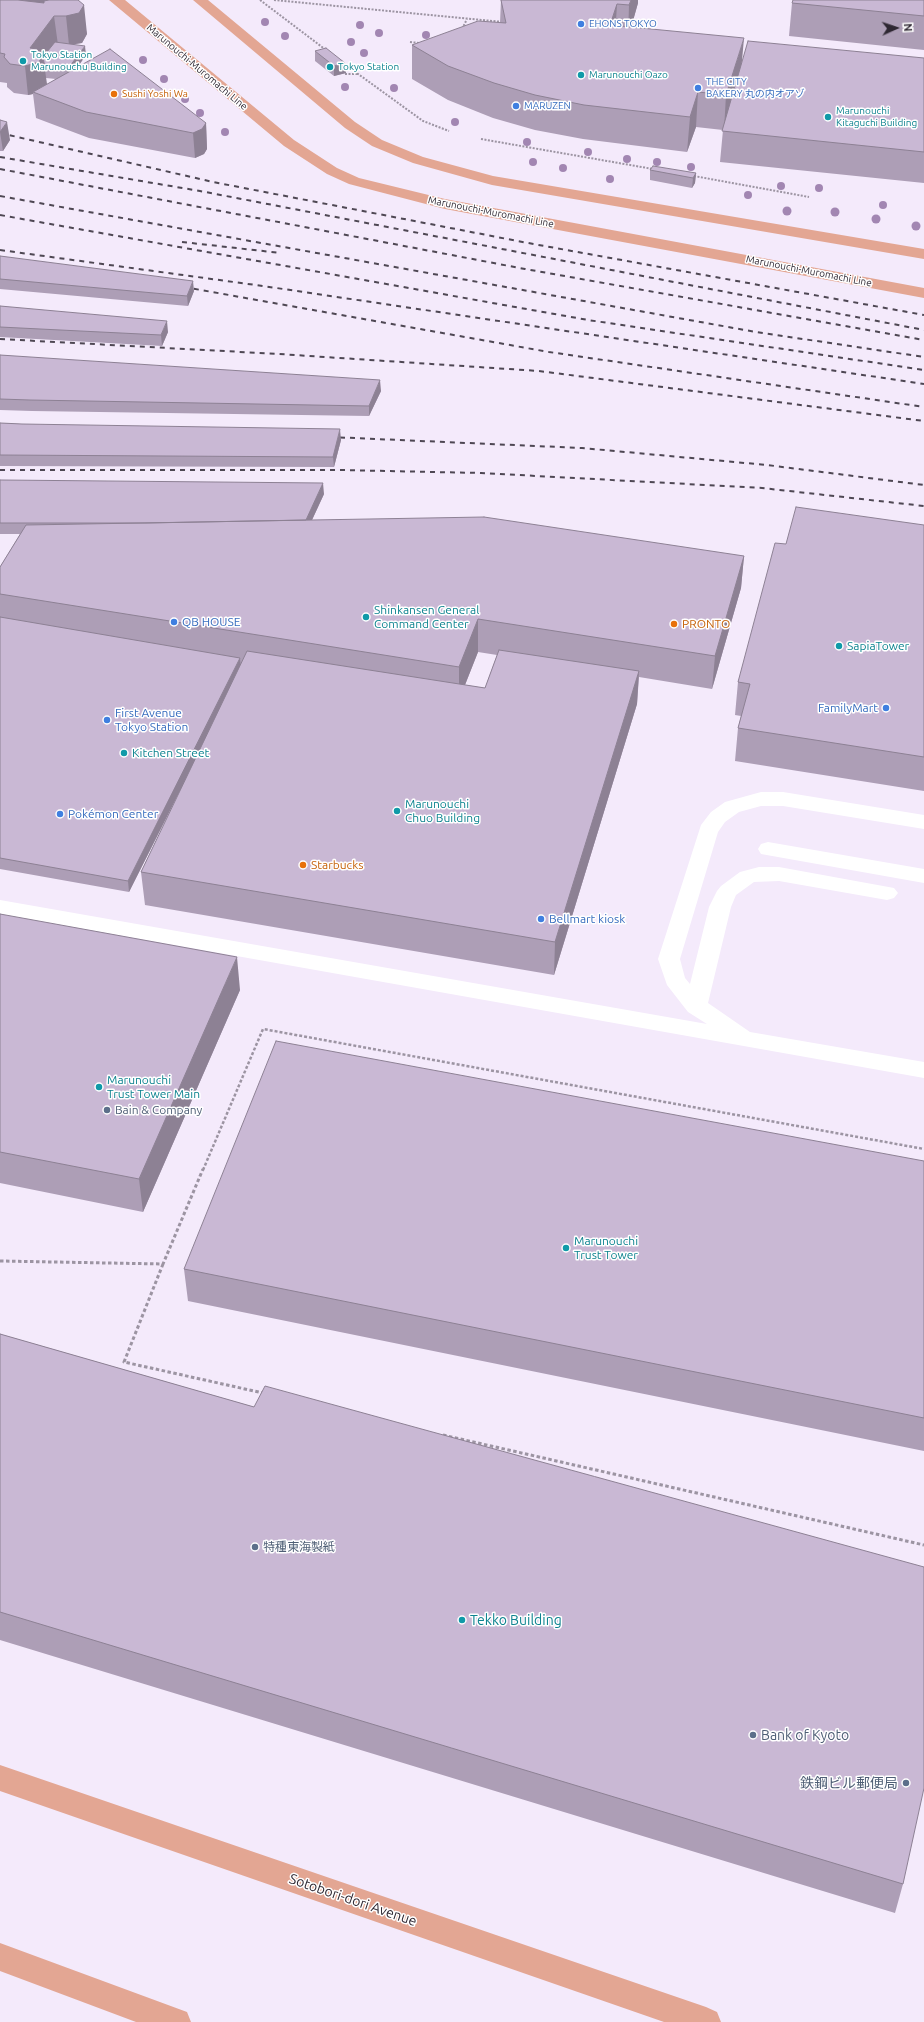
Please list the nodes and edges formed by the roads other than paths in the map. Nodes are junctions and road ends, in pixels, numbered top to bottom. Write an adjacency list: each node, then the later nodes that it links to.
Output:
1 (116, 0): 4 (main road, Marunouchi-Muromachi Line)
2 (200, 0): 3 (main road)
3 (924, 254)
4 (924, 293)
5 (924, 822): 10 (lane)
6 (768, 849): 7 (lane)
7 (924, 876)
8 (887, 893): 10 (lane)
9 (0, 907): 11 (lane)
10 (696, 1006): 11 (lane)
11 (744, 1039): 13 (lane)
12 (924, 1061): 13 (lane)
13 (890, 1064): 14 (lane)
14 (924, 1070)
15 (0, 1778): 18 (main road, Sotobori-dori Avenue)
16 (0, 1957): 17 (main road)
17 (176, 2022)
18 (706, 2022)

